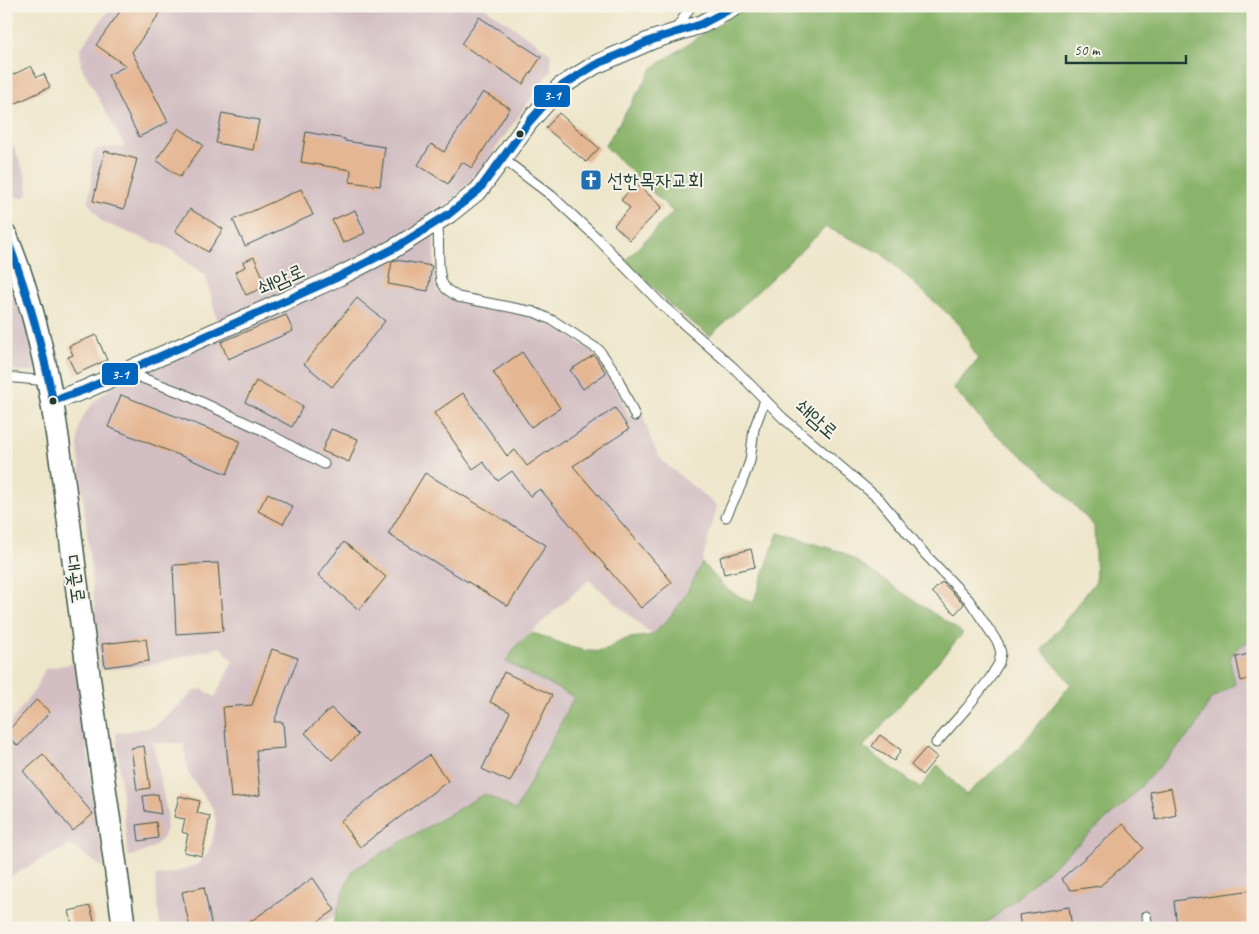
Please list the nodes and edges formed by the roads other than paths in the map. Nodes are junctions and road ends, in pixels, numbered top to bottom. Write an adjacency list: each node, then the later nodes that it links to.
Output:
1 (692, 6): 3 (lane)
2 (736, 6): 3 (street, 쇄암로)
3 (674, 33): 4 (street, 쇄암로)
4 (502, 158): 5 (street, 쇄암로); 10 (lane, 쇄암로)
5 (438, 221): 7 (street, 쇄암로); 11 (lane)
6 (6, 236): 9 (street, 대곶로)
7 (126, 372): 9 (street, 쇄암로); 12 (lane)
8 (6, 378): 9 (lane)
9 (51, 391): 16 (street, 대곶로)
10 (765, 400): 13 (lane); 14 (lane, 쇄암로)
11 (635, 416)
12 (324, 464)
13 (726, 517)
14 (936, 743)
15 (1146, 916): 17 (lane)
16 (124, 928)
17 (1148, 928)

